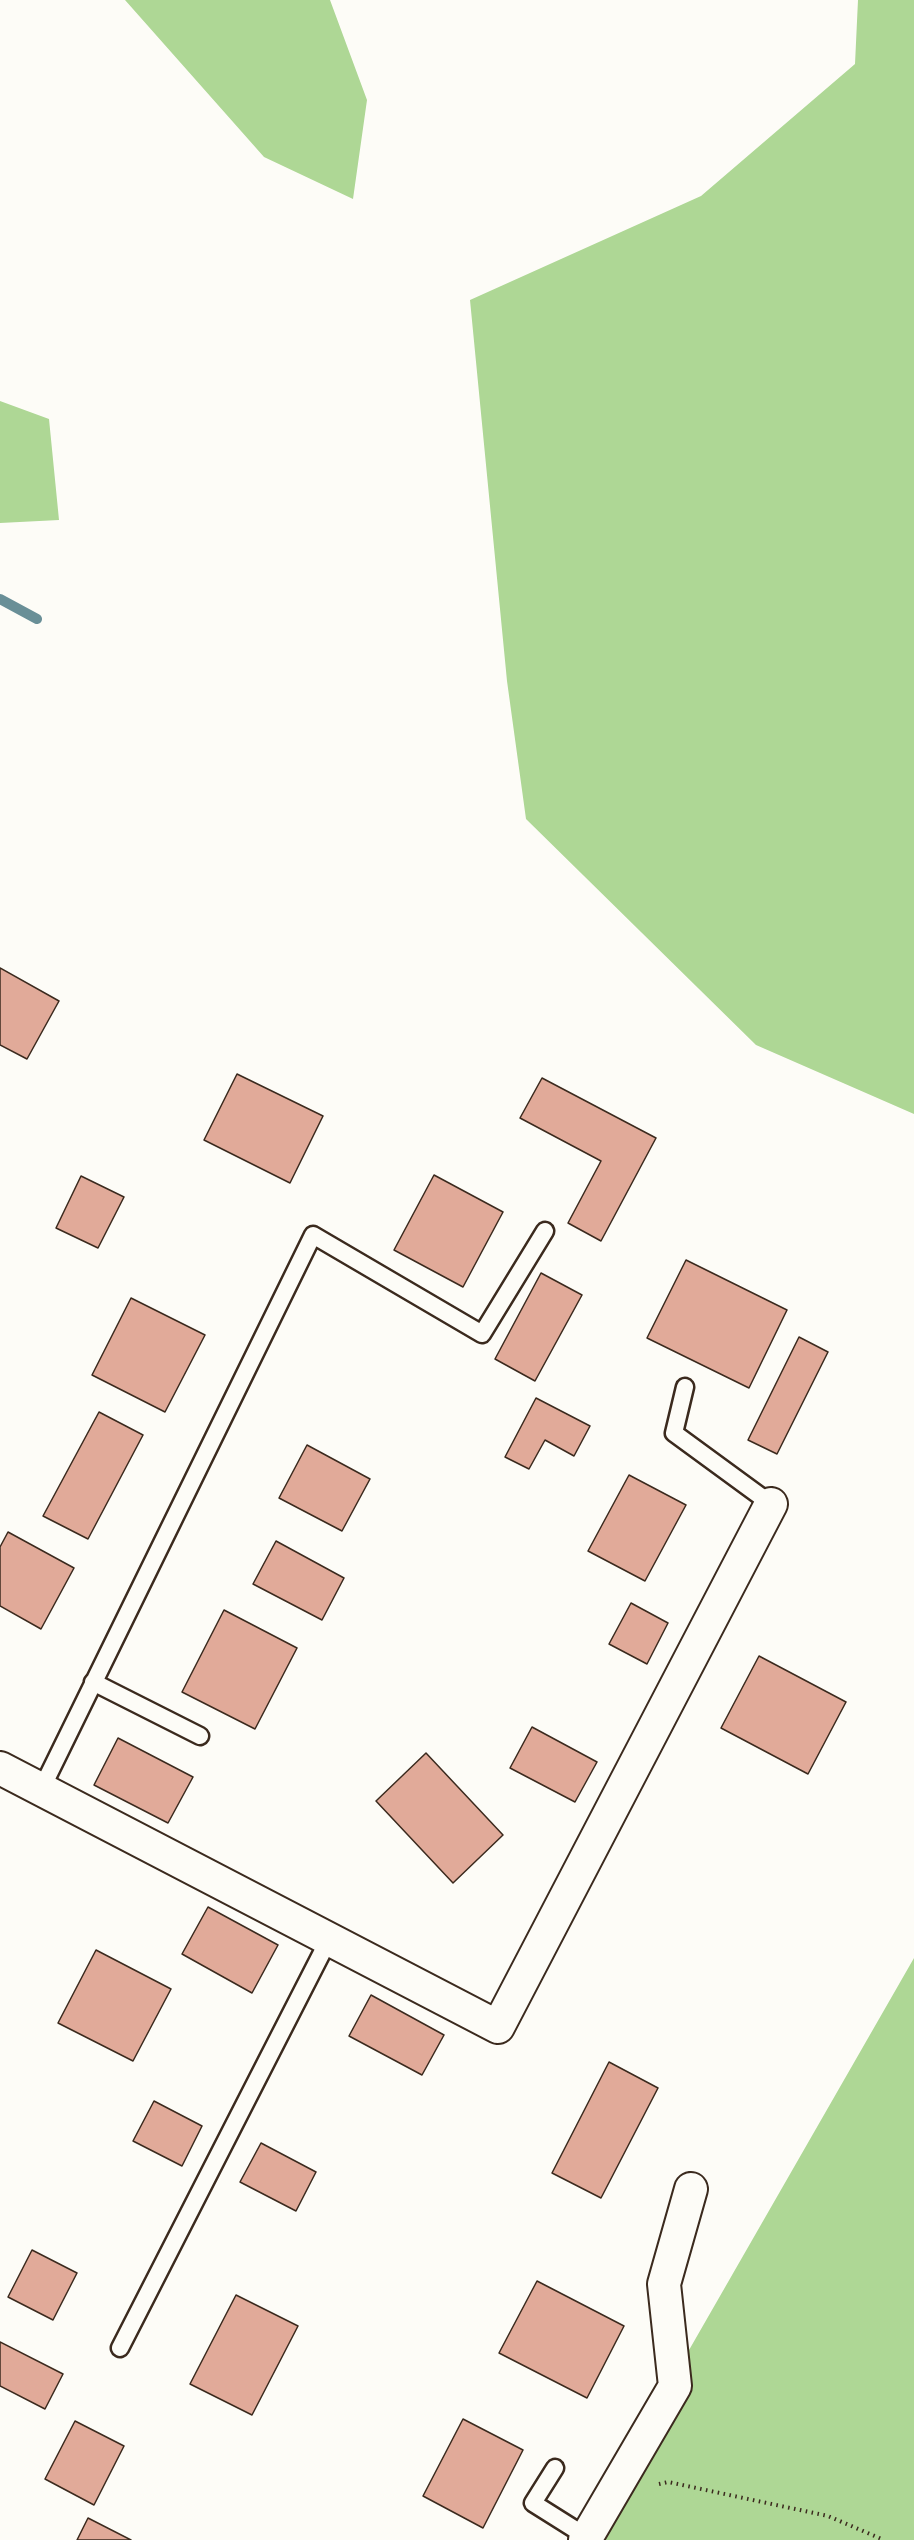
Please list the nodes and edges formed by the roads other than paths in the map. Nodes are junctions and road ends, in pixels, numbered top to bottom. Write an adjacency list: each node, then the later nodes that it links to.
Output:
1 (545, 1231): 4 (lane)
2 (685, 1387): 3 (lane)
3 (771, 1504): 8 (street)
4 (93, 1682): 5 (lane); 7 (lane)
5 (200, 1736)
6 (0, 1768): 7 (street)
7 (41, 1790): 8 (street)
8 (329, 1939): 10 (lane)
9 (692, 2188): 12 (street)
10 (120, 2348)
11 (555, 2468): 12 (lane)
12 (586, 2538)

